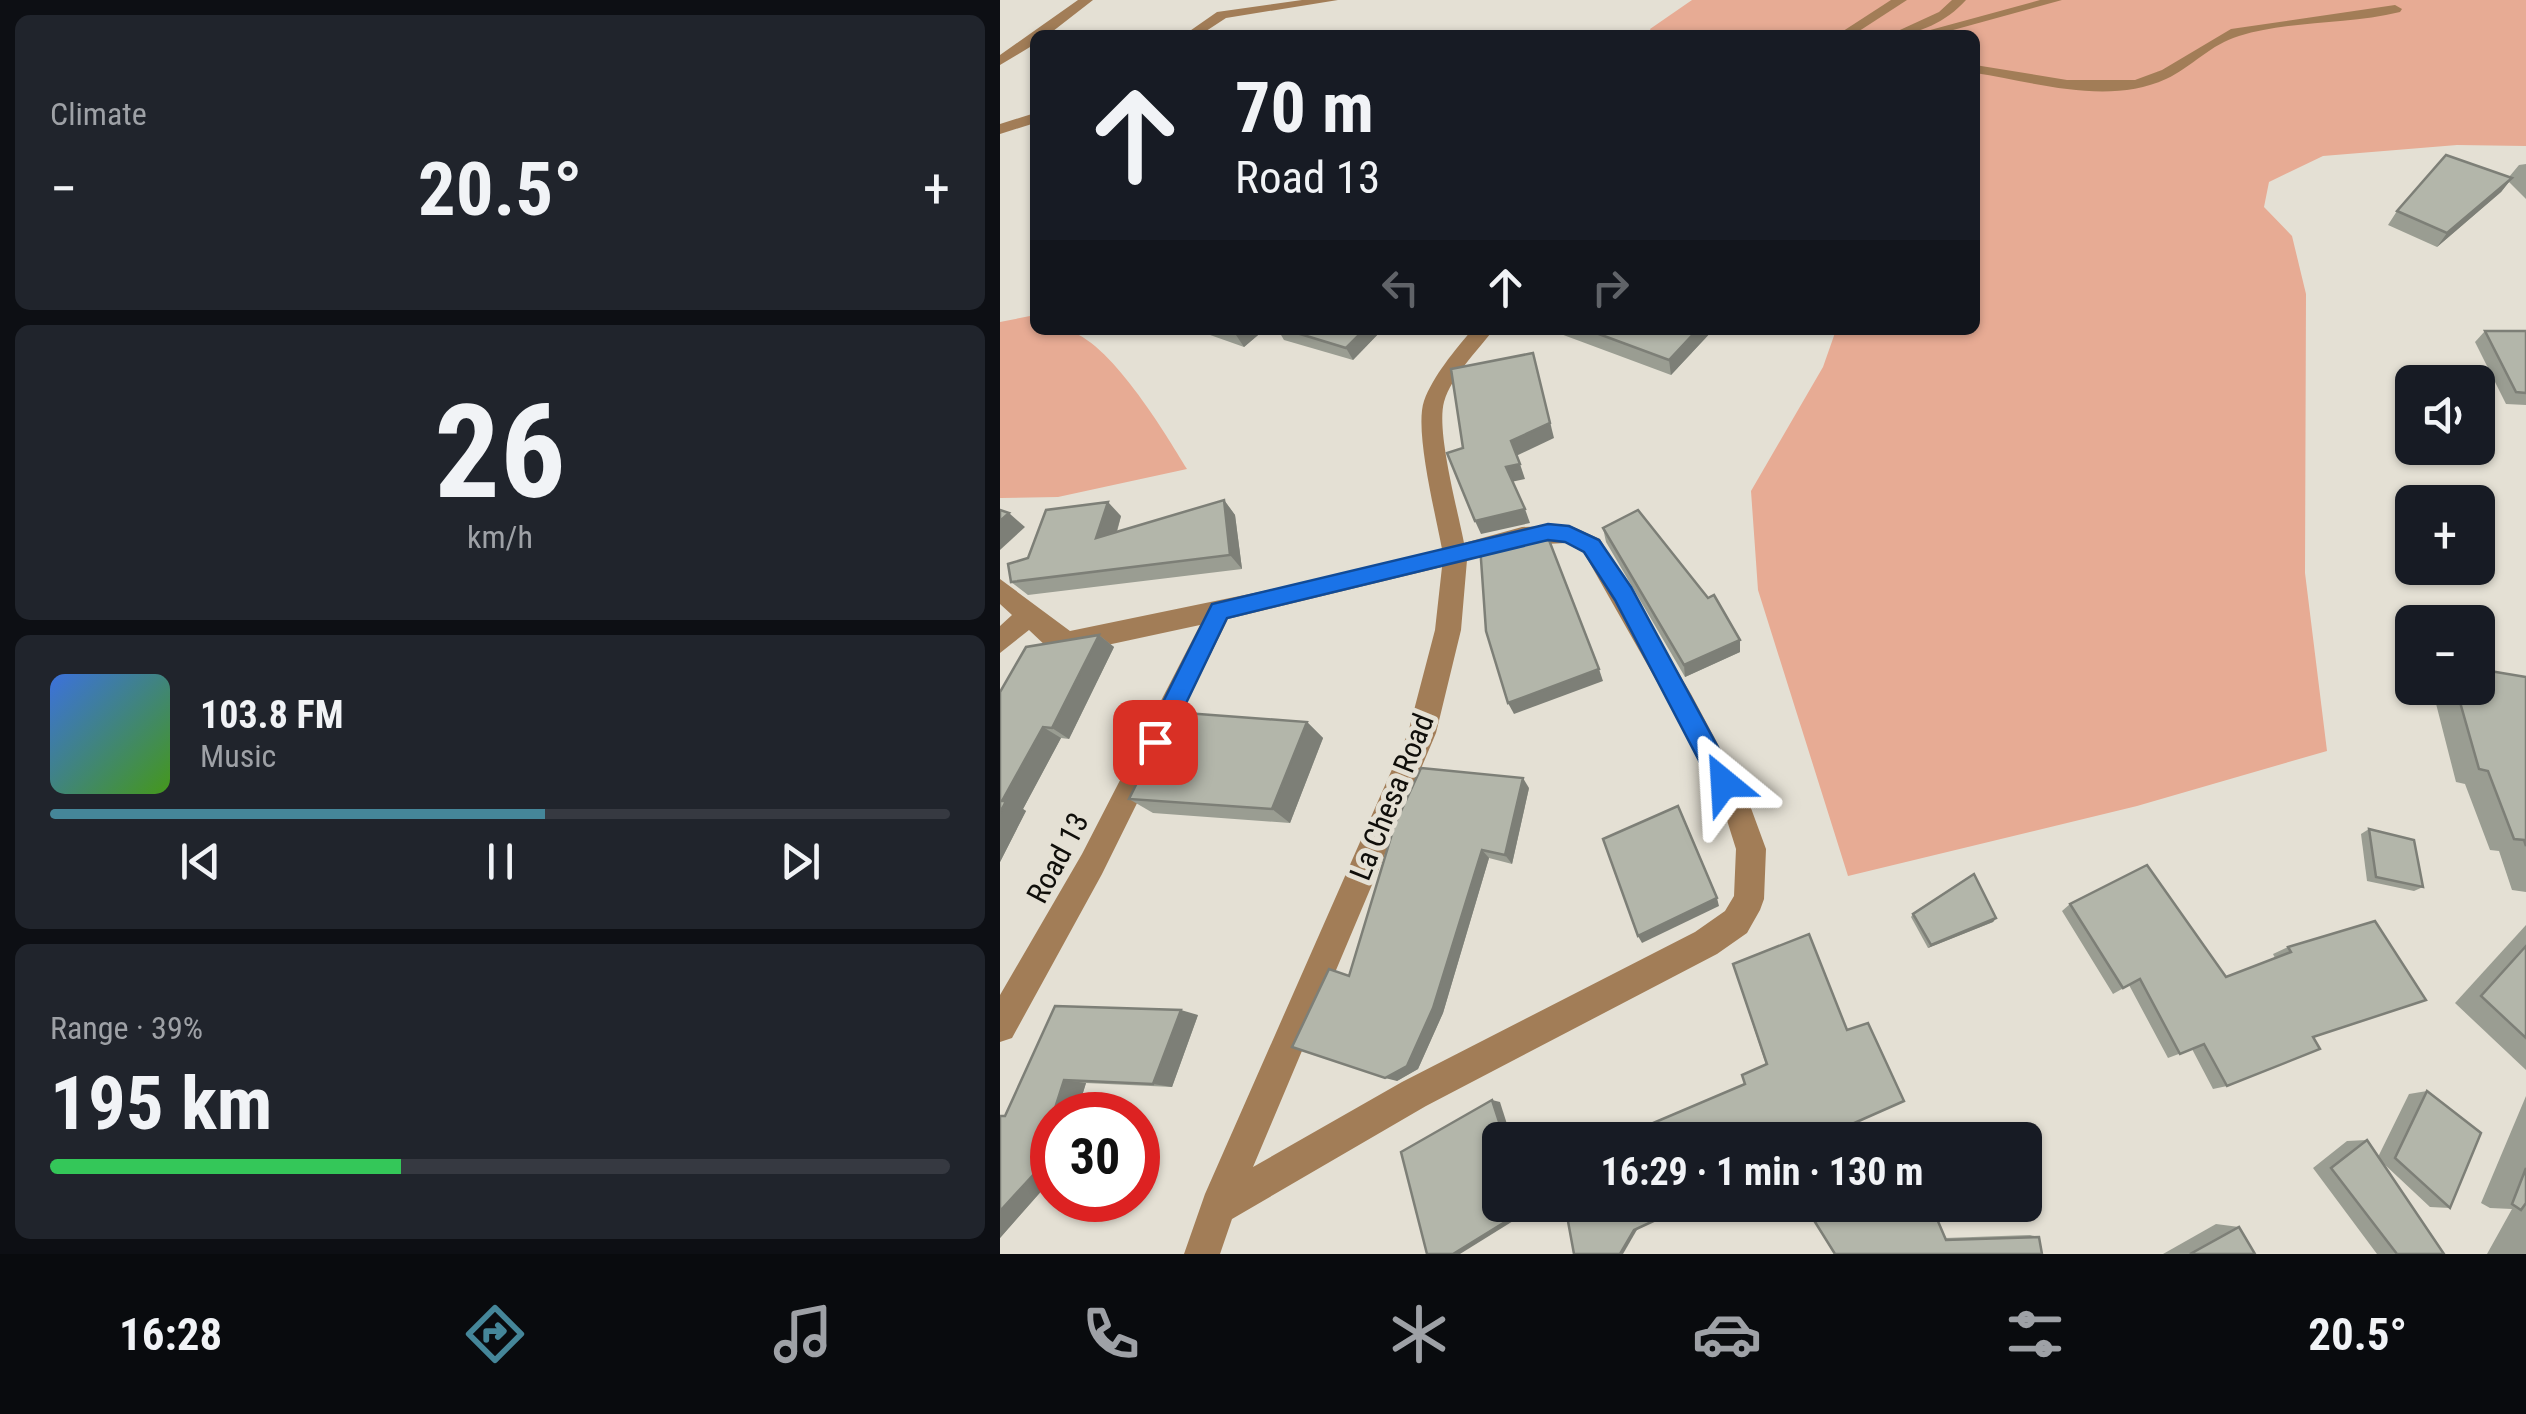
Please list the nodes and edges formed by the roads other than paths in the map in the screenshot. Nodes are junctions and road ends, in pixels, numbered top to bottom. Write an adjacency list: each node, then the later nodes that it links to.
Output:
1 (1086, 0): 7 (street)
2 (1331, 0): 8 (street)
3 (1900, 0): 9 (street)
4 (1959, 0): 10 (street)
5 (2055, 0): 11 (street)
6 (2394, 10): 14 (street)
7 (1045, 30)
8 (1199, 30)
9 (1852, 30)
10 (1908, 30)
11 (1938, 30)
12 (1030, 41): 13 (street)
13 (1000, 61)
14 (1980, 70)
15 (1030, 120): 16 (street)
16 (1000, 129)
17 (1479, 335): 18 (street, La Chesa Road)
18 (1455, 557): 20 (street); 24 (street, La Chesa Road); 24 (street)
19 (1000, 589): 21 (street)
20 (1220, 611): 21 (street); 23 (street, Road 13)
21 (1029, 615): 22 (street)
22 (1000, 642)
23 (1000, 1026)
24 (1218, 1207): 25 (street, La Chesa Road)
25 (1202, 1254)

